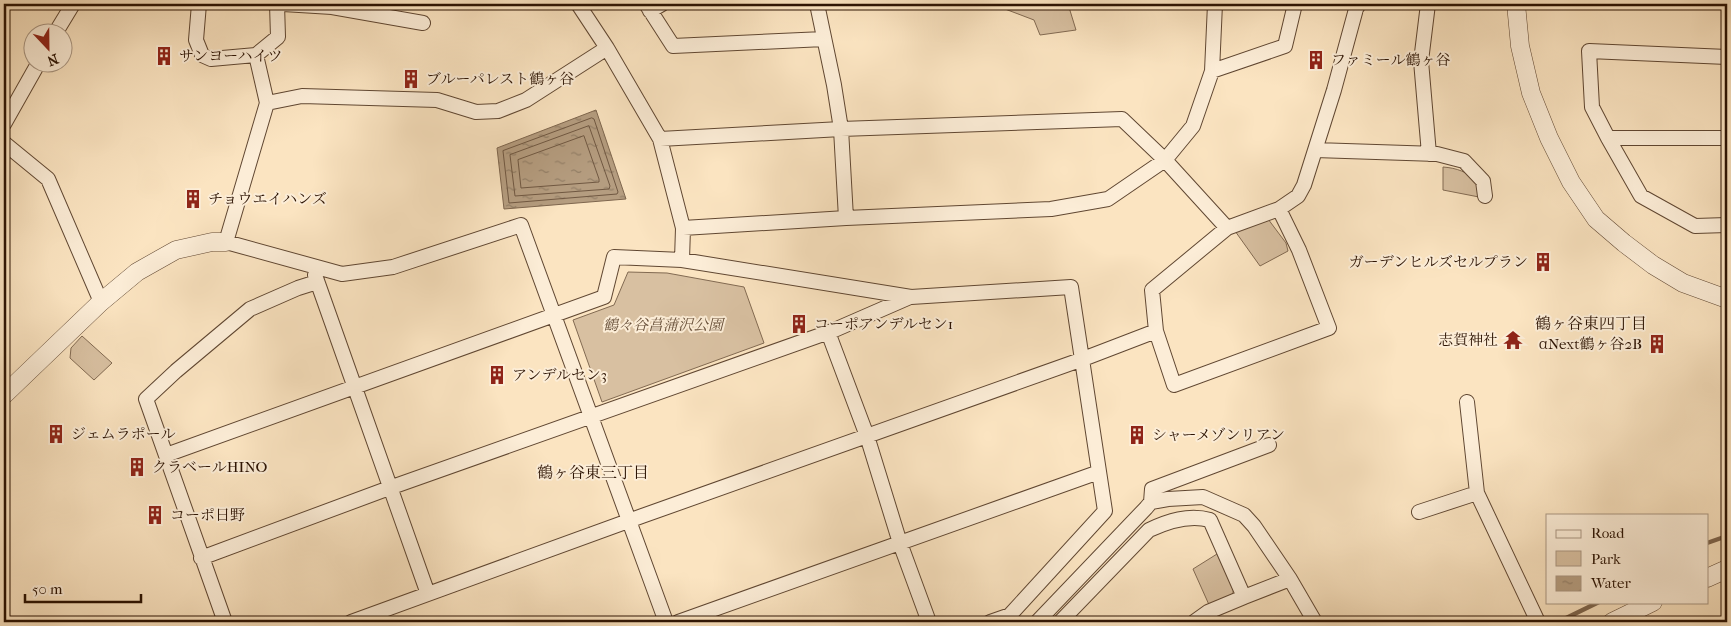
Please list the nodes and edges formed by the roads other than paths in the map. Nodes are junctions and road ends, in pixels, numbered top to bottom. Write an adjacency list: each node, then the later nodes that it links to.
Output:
1 (73, 4): 13 (street)
2 (200, 4): 17 (street)
3 (277, 4): 17 (street)
4 (283, 4): 14 (street)
5 (578, 4): 16 (street)
6 (817, 4): 15 (street)
7 (1215, 4): 19 (street)
8 (1295, 4): 19 (street)
9 (1359, 4): 28 (street)
10 (1428, 4): 29 (street)
11 (1516, 4): 42 (street)
12 (652, 6): 15 (street)
13 (62, 22)
14 (423, 23)
15 (824, 38): 23 (street)
16 (608, 48): 21 (street); 26 (street)
17 (256, 55): 21 (street)
18 (1727, 57): 24 (street)
19 (1212, 71): 30 (street)
20 (33, 72): 22 (street)
21 (267, 103): 37 (street)
22 (4, 124)
23 (841, 129): 26 (street); 30 (street); 33 (street)
24 (1608, 138): 25 (street); 34 (street)
25 (1727, 138)
26 (660, 139): 35 (street)
27 (4, 143): 43 (street)
28 (1315, 150): 29 (street); 32 (street)
29 (1429, 154): 31 (street)
30 (1165, 160): 33 (street); 36 (street)
31 (1485, 196)
32 (1279, 209): 36 (street); 45 (street)
33 (846, 218): 35 (street)
34 (1727, 225)
35 (683, 228): 38 (street)
36 (1227, 228): 45 (street)
37 (226, 242): 39 (street); 43 (street)
38 (682, 260): 41 (street); 44 (street)
39 (313, 267): 40 (street); 44 (street)
40 (317, 282): 48 (street); 54 (street)
41 (910, 297): 46 (street); 47 (street)
42 (1727, 299)
43 (101, 302): 49 (street)
44 (553, 315): 48 (street); 51 (street)
45 (1156, 331): 47 (street)
46 (828, 332): 51 (street); 52 (street)
47 (1083, 359): 52 (street); 55 (street)
48 (356, 386): 54 (street); 56 (street)
49 (6, 389)
50 (1468, 402): 57 (street)
51 (591, 417): 56 (street); 60 (street)
52 (867, 436): 60 (street); 61 (street)
53 (1269, 445): 58 (street)
54 (166, 455): 62 (street)
55 (1099, 472): 61 (street); 74 (street)
56 (392, 487): 62 (street); 66 (street)
57 (1477, 493): 59 (street); 79 (street)
58 (1151, 502): 65 (street); 75 (street)
59 (1419, 512)
60 (629, 520): 66 (street); 71 (street)
61 (900, 543): 72 (street); 73 (street)
62 (201, 558): 69 (street)
63 (1727, 569): 64 (street)
64 (1708, 578)
65 (1290, 579): 67 (street); 78 (street)
66 (428, 594): 70 (street)
67 (1244, 598): 76 (street); 77 (street)
68 (1649, 604): 80 (street)
69 (225, 622)
70 (351, 622)
71 (666, 622)
72 (678, 622)
73 (929, 622)
74 (990, 622)
75 (1037, 622)
76 (1060, 622)
77 (1194, 622)
78 (1315, 622)
79 (1538, 622)
80 (1612, 622)

